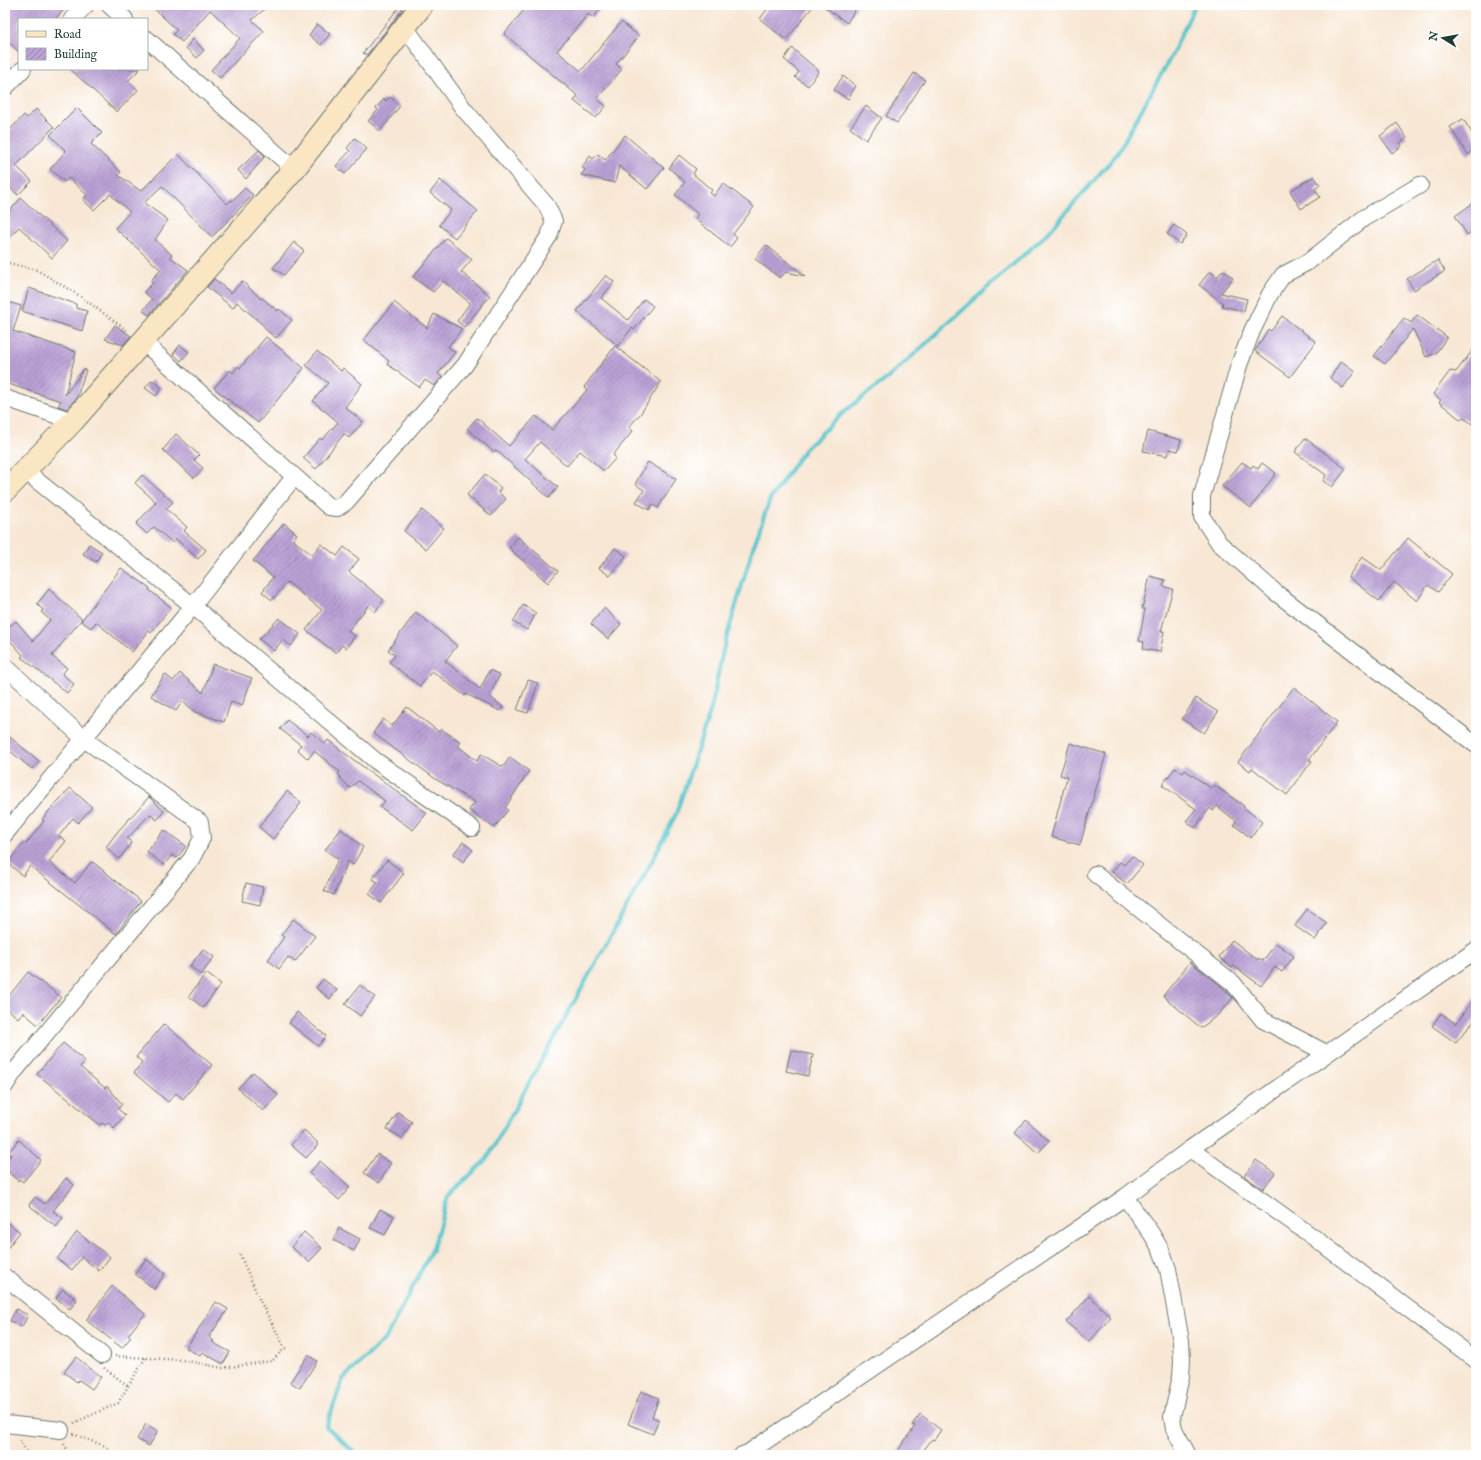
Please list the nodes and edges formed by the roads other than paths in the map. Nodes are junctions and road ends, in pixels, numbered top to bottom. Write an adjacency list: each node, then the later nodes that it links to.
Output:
1 (86, 5): 4 (street)
2 (109, 5): 5 (street)
3 (422, 5): 6 (street)
4 (73, 18)
5 (124, 18)
6 (405, 27): 10 (street); 16 (street)
7 (148, 40): 10 (street)
8 (22, 70): 9 (street)
9 (5, 88)
10 (294, 169): 12 (street)
11 (1420, 185): 21 (street)
12 (142, 341): 14 (street); 16 (street)
13 (5, 398): 14 (street)
14 (73, 421): 15 (street)
15 (25, 471): 17 (street); 18 (street)
16 (294, 477): 18 (street)
17 (5, 491)
18 (193, 606): 20 (street); 22 (street)
19 (5, 666): 20 (street)
20 (84, 739): 23 (street); 27 (street)
21 (1476, 745)
22 (472, 828)
23 (5, 834)
24 (1095, 874): 26 (street)
25 (1476, 950): 26 (street)
26 (1326, 1053): 28 (street)
27 (8, 1074)
28 (1190, 1149): 29 (street); 32 (street)
29 (1125, 1197): 35 (street); 36 (street)
30 (5, 1277): 31 (street)
31 (102, 1355)
32 (1476, 1360)
33 (5, 1424): 34 (street)
34 (61, 1430)
35 (742, 1455)
36 (1188, 1455)

